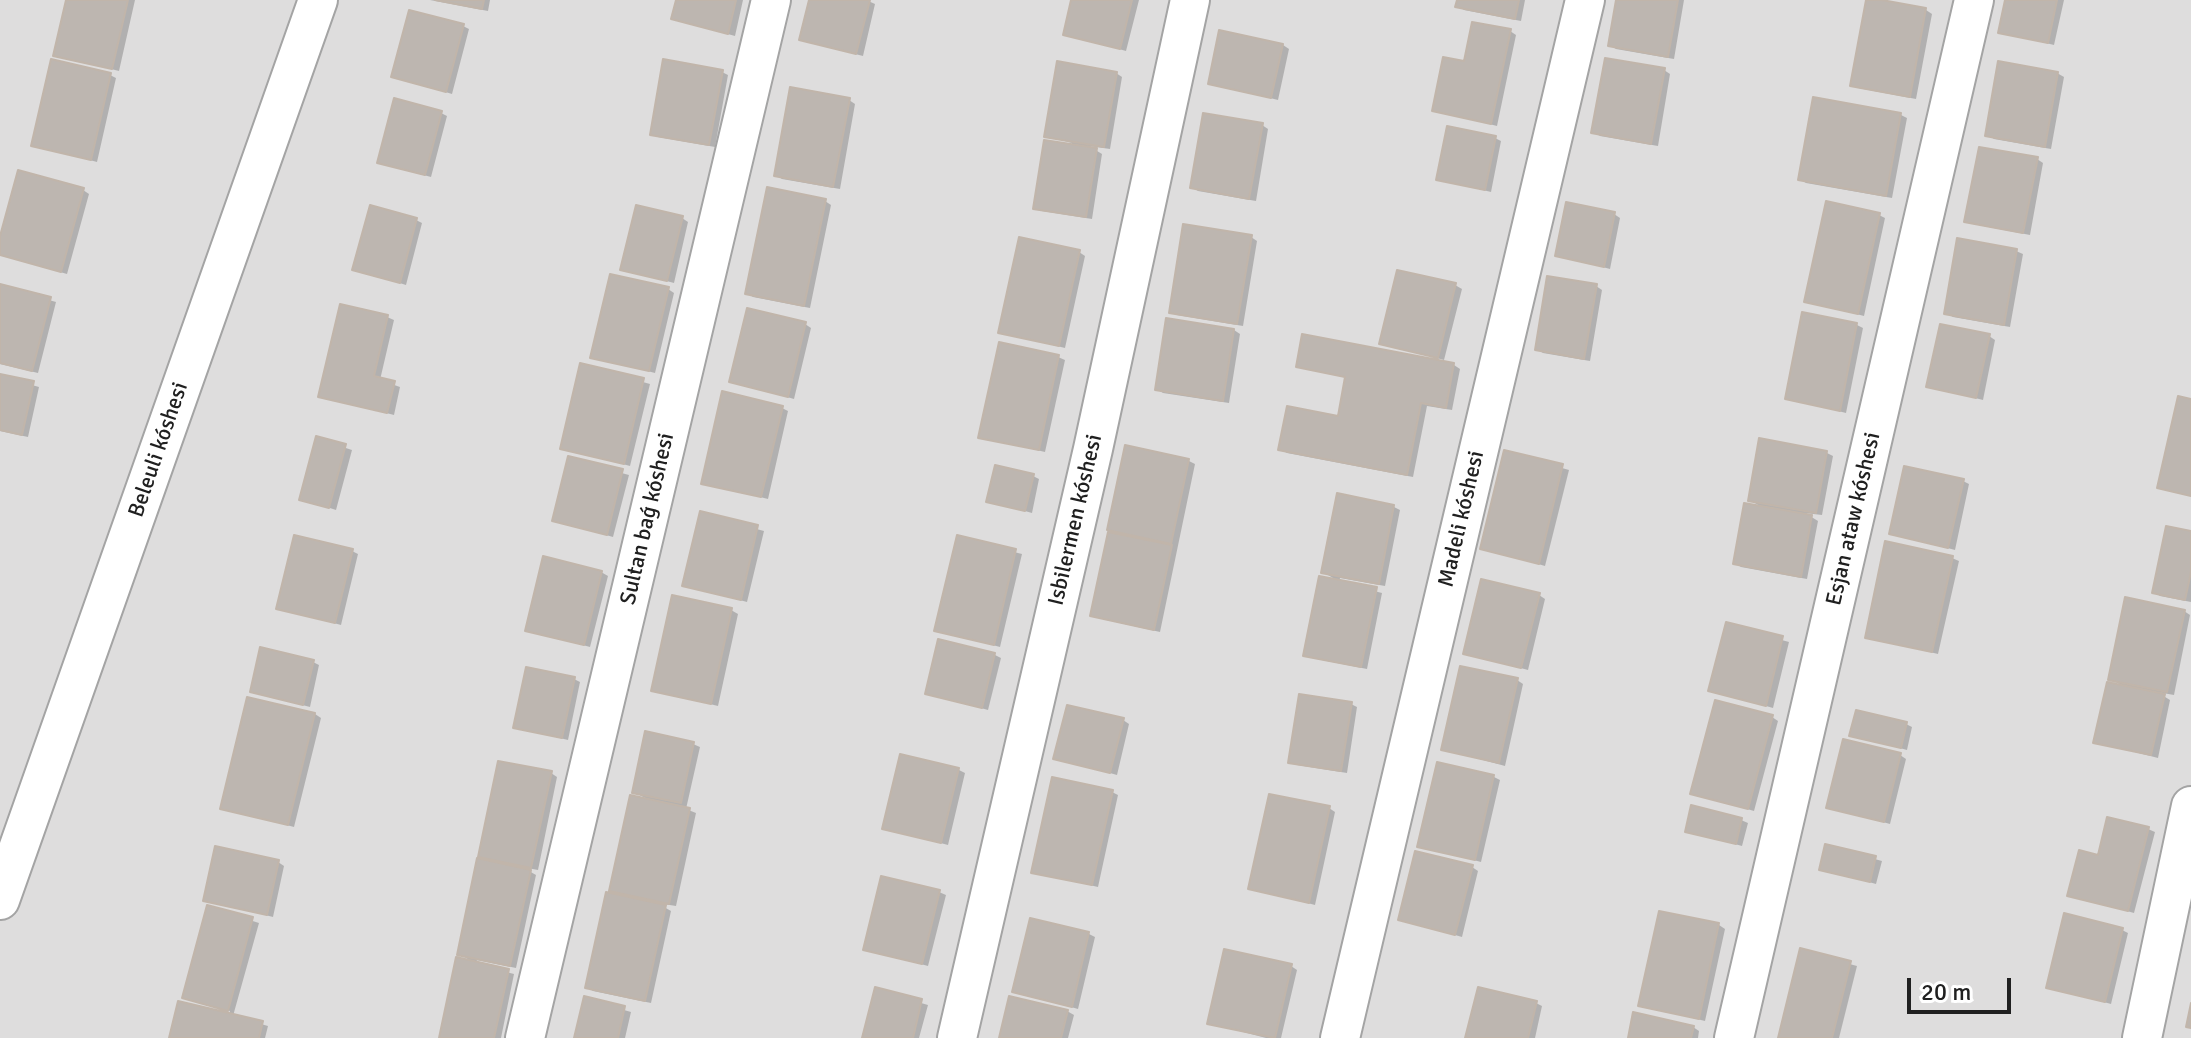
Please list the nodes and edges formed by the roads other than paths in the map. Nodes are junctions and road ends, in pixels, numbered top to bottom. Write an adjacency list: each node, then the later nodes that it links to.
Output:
1 (318, 0): 7 (street, Beleuli kóshesi)
2 (771, 0): 8 (street, Sultan baǵ kóshesi)
3 (1190, 0): 9 (street, Isbilermen kóshesi)
4 (1585, 0): 10 (street, Madeli kóshesi)
5 (1974, 0): 11 (street, Esjan ataw kóshesi)
6 (2191, 806): 12 (street)
7 (0, 900)
8 (525, 1038)
9 (957, 1038)
10 (1340, 1038)
11 (1734, 1038)
12 (2142, 1038)

